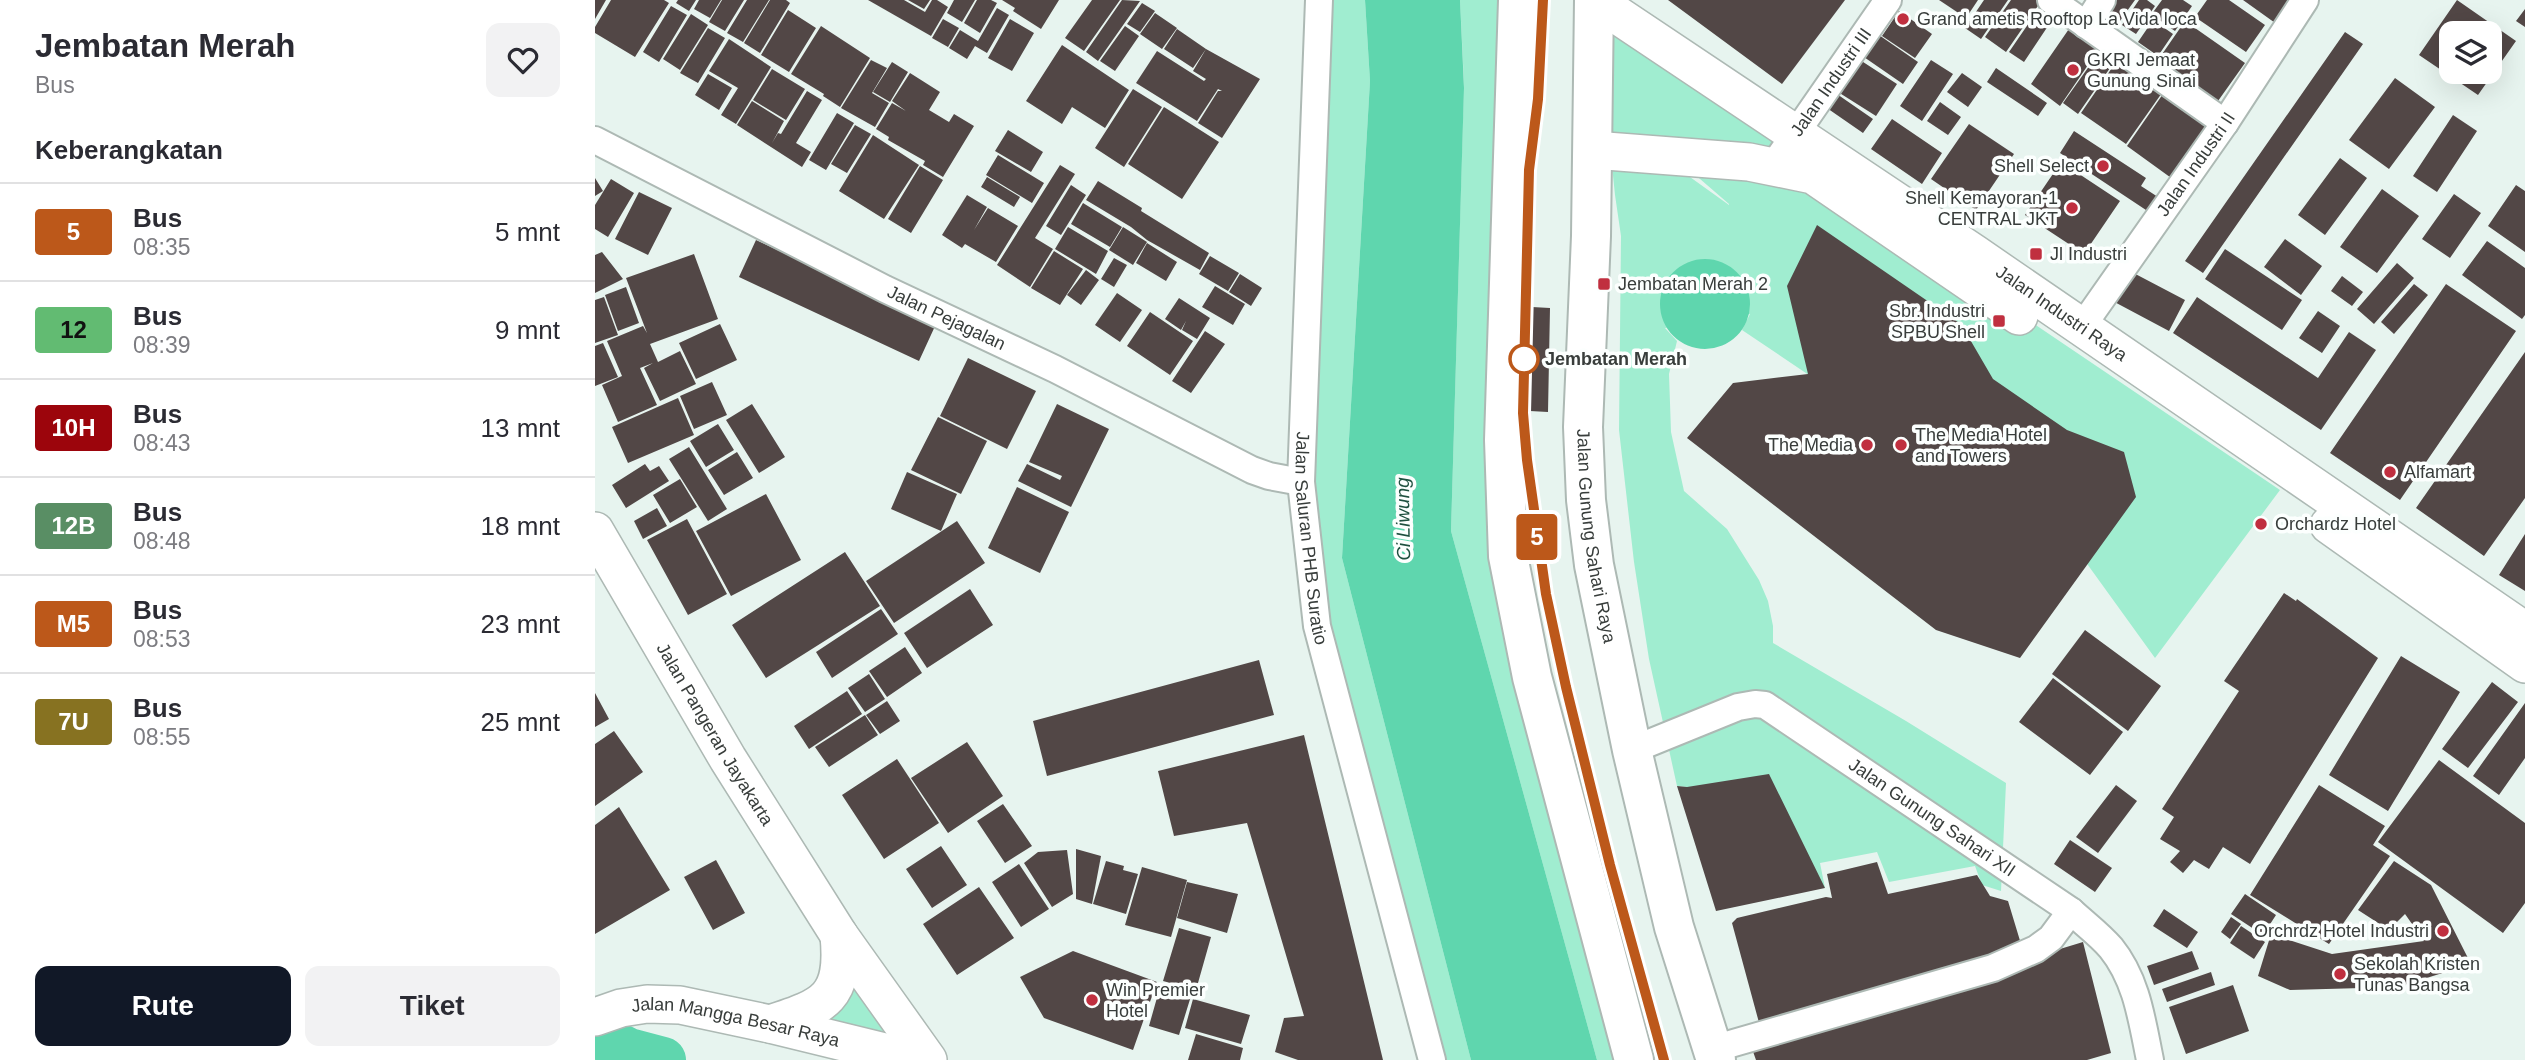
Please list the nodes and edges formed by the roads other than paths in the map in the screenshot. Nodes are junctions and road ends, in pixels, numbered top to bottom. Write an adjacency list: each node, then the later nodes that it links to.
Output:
1 (1318, 0): 15 (street, Jalan Saluran PHB Suratio)
2 (1518, 0): 29 (main road)
3 (1595, 0): 10 (main road, Jalan Industri Raya); 12 (main road, Jalan Gunung Sahari Raya)
4 (1888, 0): 10 (street, Jalan Industri III)
5 (2051, 0): 8 (street)
6 (2102, 0): 8 (street)
7 (2305, 0): 9 (street, Jalan Industri II)
8 (2086, 24): 9 (street)
9 (2225, 123): 14 (street, Jalan Industri II)
10 (1795, 134): 13 (street, Jalan Industri III); 14 (main road, Jalan Industri Raya)
11 (595, 140): 15 (street, Jalan Pejagalan)
12 (1593, 150): 13 (main road, Jalan Industri Raya); 20 (main road, Jalan Gunung Sahari Raya)
13 (1773, 166): 17 (main road, Jalan Industri Raya)
14 (2081, 328): 17 (main road, Jalan Industri Raya)
15 (1301, 482): 28 (street, Jalan Saluran PHB Suratio)
16 (595, 531): 22 (main road, Jalan Pangeran Jayakarta)
17 (2444, 590): 18 (main road, Jalan Industri Raya); 19 (main road, Jalan Industri Raya)
18 (2525, 631)
19 (2525, 664)
20 (1632, 750): 21 (street, Jalan Gunung Sahari XII); 25 (main road, Jalan Gunung Sahari Raya)
21 (2071, 911): 25 (street); 30 (street, Jalan Gunung Sahari XII)
22 (839, 935): 24 (main road, Jalan Pangeran Jayakarta); 27 (main road, Jalan Pangeran Jayakarta)
23 (595, 1017): 24 (main road, Jalan Mangga Besar Raya)
24 (770, 1024): 26 (main road, Jalan Mangga Besar Raya)
25 (1715, 1055)
26 (917, 1060)
27 (928, 1060)
28 (1432, 1060)
29 (1634, 1060)
30 (2150, 1060)

